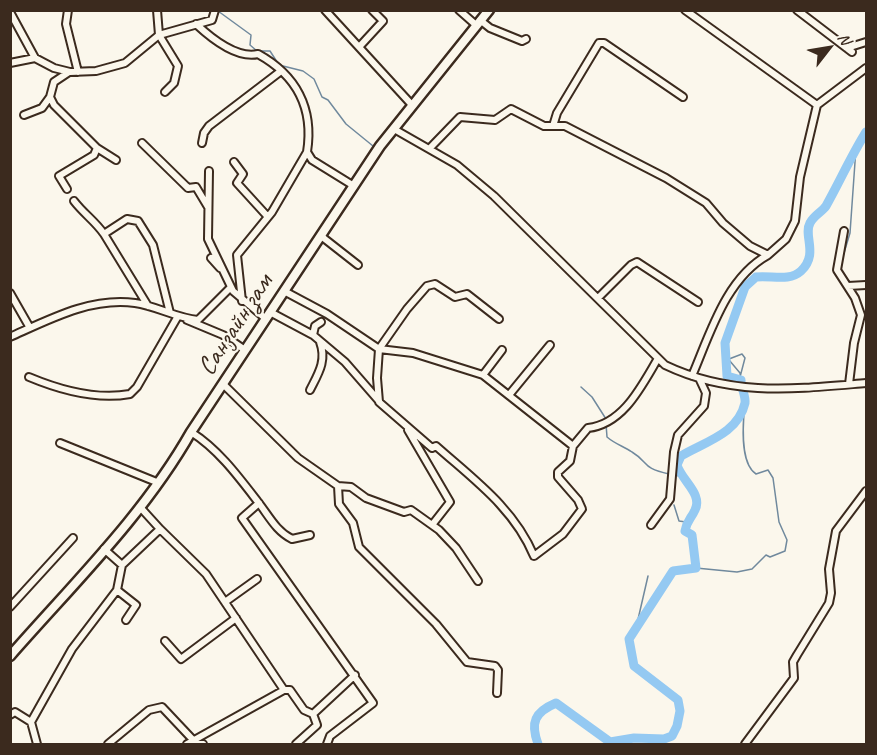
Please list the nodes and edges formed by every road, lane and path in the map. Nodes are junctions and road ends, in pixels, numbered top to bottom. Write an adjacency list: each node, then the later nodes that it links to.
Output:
1 (68, 10): 22 (street)
2 (157, 10): 13 (street)
3 (215, 10): 12 (street)
4 (324, 10): 16 (street)
5 (372, 10): 16 (street)
6 (459, 10): 11 (street)
7 (489, 10): 11 (main road, Санзайн зам)
8 (685, 10): 27 (street)
9 (797, 10): 15 (street)
10 (10, 12): 17 (street)
11 (478, 23): 14 (street); 26 (main road, Санзайн зам)
12 (196, 24): 13 (street); 20 (street)
13 (159, 34): 22 (street); 23 (street)
14 (526, 39)
15 (867, 42)
16 (360, 46): 26 (street)
17 (35, 58): 18 (street); 21 (street)
18 (10, 63)
19 (867, 68): 27 (street)
20 (281, 71): 32 (street); 35 (street)
21 (70, 72): 22 (street); 24 (street)
22 (78, 72)
23 (165, 92)
24 (50, 97): 28 (street); 33 (street)
25 (683, 97): 29 (street)
26 (411, 105): 30 (main road, Санзайн зам)
27 (817, 105): 47 (street)
28 (24, 115)
29 (553, 126): 34 (street); 47 (street)
30 (394, 129): 34 (street); 39 (main road, Санзайн зам)
31 (142, 143): 42 (street)
32 (202, 144)
33 (97, 148): 36 (street); 40 (street)
34 (430, 148): 56 (street)
35 (307, 152): 39 (street); 43 (street)
36 (116, 160)
37 (234, 162): 43 (street)
38 (208, 171): 42 (street)
39 (354, 186): 46 (main road, Санзайн зам)
40 (67, 189)
41 (74, 201): 45 (street)
42 (210, 210): 50 (street)
43 (268, 217): 57 (street)
44 (844, 231): 52 (street)
45 (105, 234): 59 (street); 60 (street)
46 (321, 236): 49 (street); 54 (main road, Санзайн зам)
47 (768, 255): 75 (street)
48 (211, 258): 50 (street)
49 (358, 265)
50 (223, 273): 53 (street)
51 (867, 285): 52 (street)
52 (848, 286): 78 (street)
53 (231, 287): 57 (street); 62 (street)
54 (284, 291): 61 (main road, Санзайн зам); 69 (street)
55 (10, 293): 65 (street)
56 (598, 298): 58 (street); 72 (street)
57 (242, 301): 61 (street)
58 (698, 302)
59 (148, 306): 60 (street); 65 (street)
60 (170, 313): 62 (street)
61 (268, 316): 67 (street); 70 (main road, Санзайн зам)
62 (181, 317): 70 (street); 74 (street)
63 (499, 319): 69 (street)
64 (321, 322): 67 (street)
65 (30, 328): 66 (street)
66 (10, 337)
67 (316, 337): 79 (street); 81 (street)
68 (550, 345): 80 (street)
69 (379, 349): 73 (street); 81 (street)
70 (245, 350): 77 (main road, Санзайн зам)
71 (502, 350): 73 (street)
72 (657, 360): 75 (street); 85 (street)
73 (483, 375): 80 (street)
74 (29, 377)
75 (695, 377): 78 (street); 92 (street)
76 (867, 383): 78 (street)
77 (223, 384): 83 (main road, Санзайн зам); 87 (street)
78 (849, 384)
79 (310, 390)
80 (509, 395): 85 (street)
81 (379, 402): 82 (street)
82 (407, 426): 85 (street); 91 (street)
83 (192, 432): 86 (main road, Санзайн зам); 89 (street)
84 (60, 443): 86 (street)
85 (573, 446)
86 (159, 483): 90 (main road, Санзайн зам)
87 (338, 486): 91 (street); 109 (street)
88 (867, 491): 120 (street)
89 (259, 503): 94 (street); 107 (street)
90 (140, 507): 93 (street); 96 (main road, Санзайн зам)
91 (432, 525): 99 (street)
92 (651, 525)
93 (160, 529): 97 (street); 101 (street)
94 (309, 535)
95 (73, 538): 102 (street)
96 (104, 549): 97 (street); 106 (main road, Санзайн зам)
97 (122, 565): 100 (street)
98 (257, 579): 101 (street)
99 (478, 581)
100 (117, 590): 104 (street); 112 (street)
101 (225, 602): 103 (street)
102 (10, 607)
103 (236, 618): 105 (street); 108 (street)
104 (126, 620)
105 (165, 641)
106 (10, 656)
107 (355, 675): 110 (street); 119 (street)
108 (284, 690): 110 (street); 113 (street)
109 (497, 693)
110 (313, 714): 118 (street)
111 (10, 715): 112 (street)
112 (31, 722): 114 (street)
113 (195, 742): 115 (street); 116 (street); 117 (street)
114 (37, 744)
115 (108, 744)
116 (187, 744)
117 (203, 744)
118 (296, 744)
119 (327, 744)
120 (745, 744)

